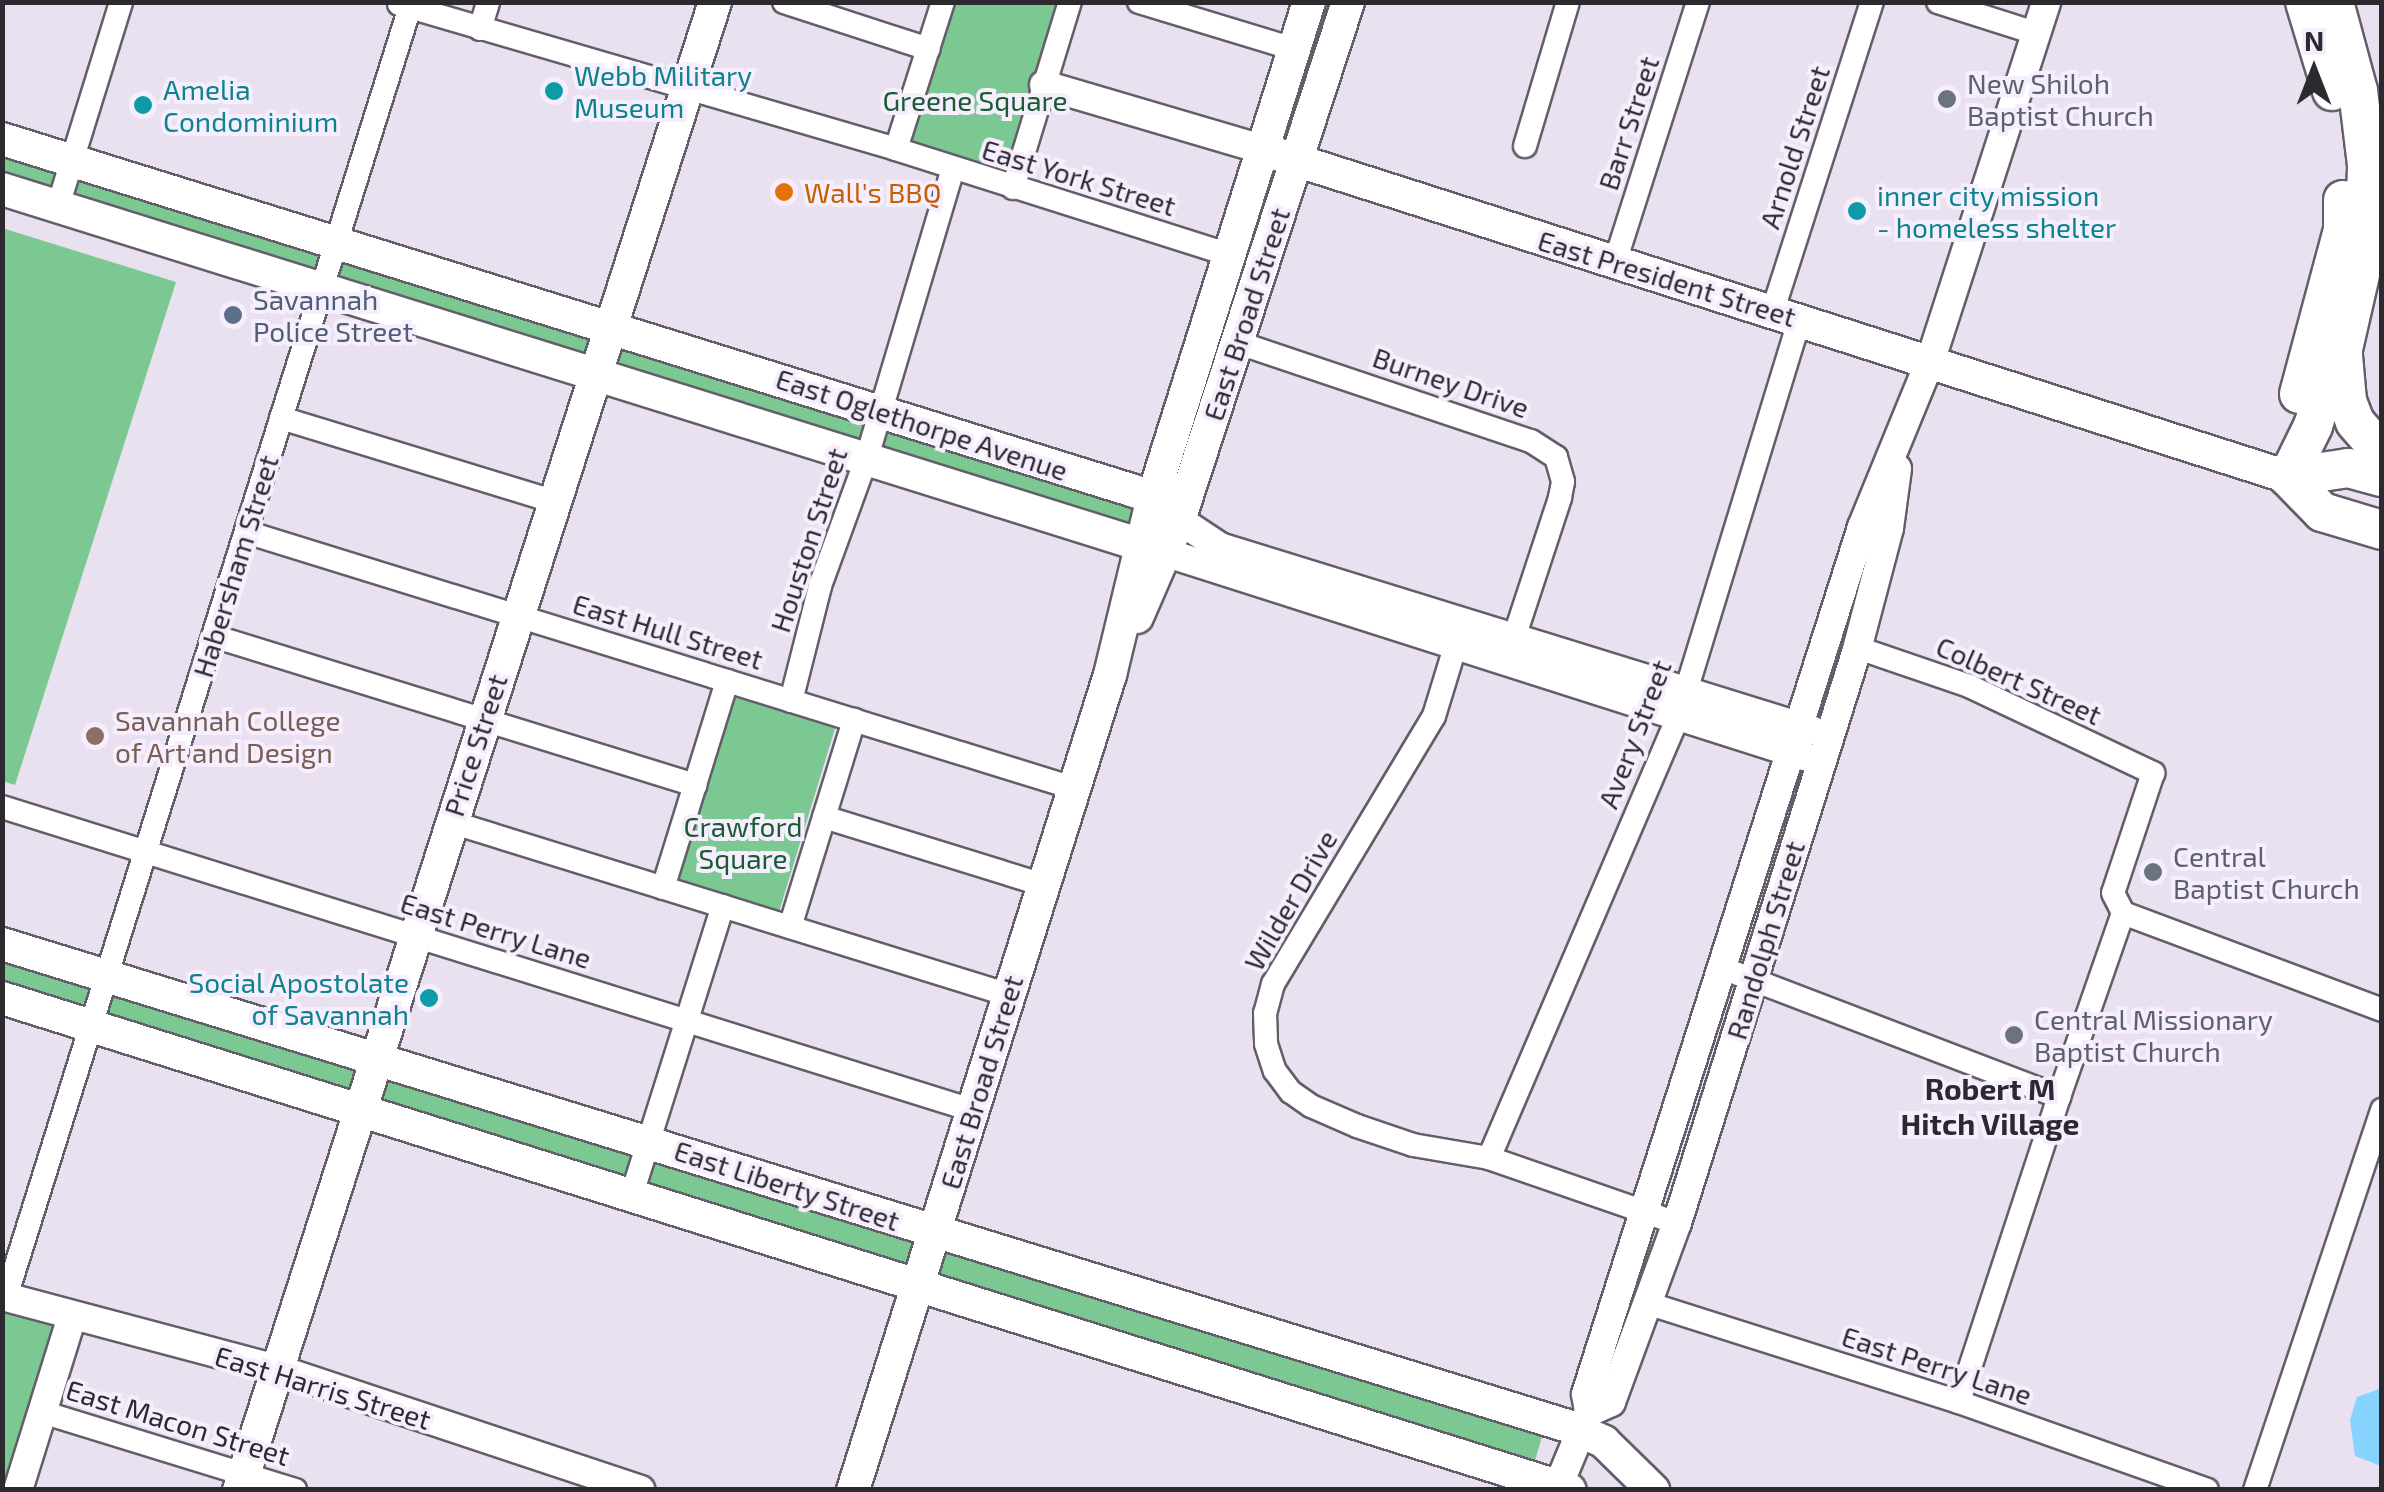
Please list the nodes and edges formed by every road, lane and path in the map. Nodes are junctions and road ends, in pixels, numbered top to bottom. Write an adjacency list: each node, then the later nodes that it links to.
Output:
1 (121, 2): 30 (street)
2 (488, 2): 19 (street)
3 (715, 2): 24 (main road, Price Street)
4 (784, 2): 21 (street)
5 (943, 2): 21 (street)
6 (1070, 2): 23 (street)
7 (1139, 2): 22 (street)
8 (1310, 2): 22 (main road, East Broad Street)
9 (1348, 2): 31 (main road, East Broad Street)
10 (1568, 2): 27 (street)
11 (1698, 2): 38 (street, Barr Street)
12 (1872, 2): 40 (street, Arnold Street)
13 (1938, 2): 20 (street)
14 (2046, 2): 20 (street, Randolph Street)
15 (2305, 2): 51 (main road)
16 (2334, 2): 25 (main road)
17 (2347, 2): 25 (main road)
18 (403, 5): 19 (street, East York Street); 36 (street, Habersham Street)
19 (480, 28): 24 (street, East York Street)
20 (2038, 34): 44 (street, Randolph Street)
21 (929, 49): 28 (street)
22 (1294, 49): 29 (main road, East Broad Street)
23 (1044, 85): 29 (street, East President Street); 33 (street)
24 (688, 88): 28 (street, East York Street); 41 (main road, Price Street)
25 (2358, 92): 43 (main road)
26 (2, 139): 30 (main road, East Oglethorpe Avenue)
27 (1525, 146)
28 (896, 149): 32 (street, East York Street)
29 (1261, 150): 31 (main road, East President Street); 37 (main road, East Broad Street)
30 (72, 160): 35 (street); 36 (main road, East Oglethorpe Avenue)
31 (1296, 161): 38 (main road, East President Street); 42 (main road, East Broad Street)
32 (953, 169): 33 (street, East York Street); 46 (street, Houston Street)
33 (1013, 188): 37 (street, East York Street)
34 (2, 189): 35 (main road, East Oglethorpe Avenue)
35 (58, 206): 39 (main road, East Oglethorpe Avenue)
36 (336, 243): 39 (street, Habersham Street); 41 (main road, East Oglethorpe Avenue)
37 (1228, 254): 53 (main road, East Broad Street)
38 (1615, 262): 40 (main road, East President Street)
39 (322, 288): 45 (main road, East Oglethorpe Avenue); 47 (street, Habersham Street)
40 (1786, 314): 44 (main road, East President Street); 66 (street, Avery Street)
41 (613, 326): 45 (main road, Price Street); 46 (main road, East Oglethorpe Avenue)
42 (1236, 342): 55 (main road, East Broad Street); 63 (street, Burney Drive)
43 (2343, 349): 49 (main road); 51 (main road)
44 (1931, 360): 48 (street, Randolph Street); 51 (main road, East President Street)
45 (598, 373): 50 (main road, East Oglethorpe Avenue); 54 (main road, Price Street)
46 (881, 412): 50 (street, Houston Street); 53 (main road, East Oglethorpe Avenue)
47 (281, 418): 54 (street); 57 (street, Habersham Street)
48 (1898, 447): 62 (street, Randolph Street); 69 (street, Randolph Street)
49 (2382, 453)
50 (867, 457): 58 (main road, East Oglethorpe Avenue); 65 (street, Houston Street)
51 (2288, 477): 52 (main road, East President Street); 56 (main road, East President Street)
52 (2382, 477)
53 (1153, 497): 55 (main road, East Oglethorpe Avenue); 58 (main road, East Broad Street)
54 (555, 502): 59 (main road, Price Street)
55 (1179, 520): 58 (main road, East Broad Street); 63 (street, East Oglethorpe Avenue)
56 (2382, 530)
57 (246, 532): 59 (street, East Hull Street); 60 (street, Habersham Street)
58 (1153, 548): 61 (street, East Oglethorpe Avenue); 72 (main road, East Broad Street)
59 (517, 616): 64 (street, East Hull Street); 67 (main road, Price Street)
60 (213, 636): 67 (street); 76 (street, Habersham Street)
61 (1456, 644): 63 (street, East Oglethorpe Avenue); 98 (street, Wilder Drive)
62 (1858, 648): 70 (street, Randolph Street); 80 (street, Colbert Street)
63 (1510, 649): 66 (street, East Oglethorpe Avenue)
64 (728, 681): 65 (street, East Hull Street); 71 (street)
65 (791, 701): 68 (street, East Hull Street)
66 (1682, 703): 69 (street, East Oglethorpe Avenue); 98 (street, Avery Street)
67 (484, 720): 71 (street); 75 (main road, Price Street)
68 (854, 720): 72 (street, East Hull Street); 74 (street)
69 (1793, 739): 70 (street, East Oglethorpe Avenue); 84 (street, Randolph Street)
70 (1824, 748): 86 (street, Randolph Street)
71 (695, 785): 78 (street)
72 (1073, 788): 77 (main road, East Broad Street)
73 (2, 807): 76 (street, East Perry Lane)
74 (824, 817): 77 (street); 81 (street)
75 (451, 822): 78 (street); 82 (main road, Price Street)
76 (145, 853): 82 (street, East Perry Lane); 85 (street, Habersham Street)
77 (1043, 886): 87 (main road, East Broad Street)
78 (663, 888): 79 (street)
79 (723, 906): 81 (street); 90 (street)
80 (2123, 913): 89 (street); 93 (street)
81 (790, 927): 87 (street)
82 (414, 936): 90 (street, East Perry Lane); 92 (main road, Price Street)
83 (2, 944): 85 (main road, East Liberty Street)
84 (1722, 968): 86 (street); 100 (street, Randolph Street)
85 (106, 976): 91 (street, Habersham Street); 92 (main road, East Liberty Street)
86 (1751, 980): 93 (street); 101 (street, Randolph Street)
87 (1009, 995): 95 (main road, East Broad Street)
88 (2, 998): 91 (main road, East Liberty Street)
89 (2382, 1010)
90 (687, 1021): 95 (street, East Perry Lane); 97 (street)
91 (90, 1026): 94 (main road, East Liberty Street); 104 (street, Habersham Street)
92 (375, 1057): 94 (main road, Price Street); 97 (main road, East Liberty Street)
93 (2059, 1096): 108 (street)
94 (360, 1109): 99 (main road, East Liberty Street); 107 (main road, Price Street)
95 (972, 1110): 102 (main road, East Broad Street)
96 (2382, 1110): 119 (street)
97 (650, 1140): 99 (street); 102 (main road, East Liberty Street)
98 (1489, 1158): 100 (street, Wilder Drive)
99 (632, 1194): 103 (main road, East Liberty Street)
100 (1645, 1211): 101 (street, Wilder Drive); 110 (street, Randolph Street)
101 (1677, 1223): 105 (street, Randolph Street)
102 (935, 1232): 103 (main road, East Broad Street); 110 (main road, East Liberty Street)
103 (917, 1284): 112 (main road, East Liberty Street); 116 (main road, East Broad Street)
104 (4, 1296): 106 (street, East Harris Street)
105 (1647, 1304): 108 (street, East Perry Lane); 110 (street, Randolph Street)
106 (72, 1317): 107 (street, East Harris Street); 109 (street)
107 (277, 1369): 111 (main road, Price Street); 115 (street, East Harris Street)
108 (1959, 1402): 118 (street, East Perry Lane)
109 (42, 1412): 111 (street, East Macon Street); 113 (street)
110 (1580, 1424): 112 (street, Randolph Street); 117 (main road, East Liberty Street)
111 (241, 1482): 114 (street, East Macon Street)
112 (1564, 1487)
113 (18, 1490)
114 (295, 1490)
115 (640, 1490)
116 (853, 1490)
117 (1654, 1490)
118 (2207, 1490)
119 (2256, 1490)

